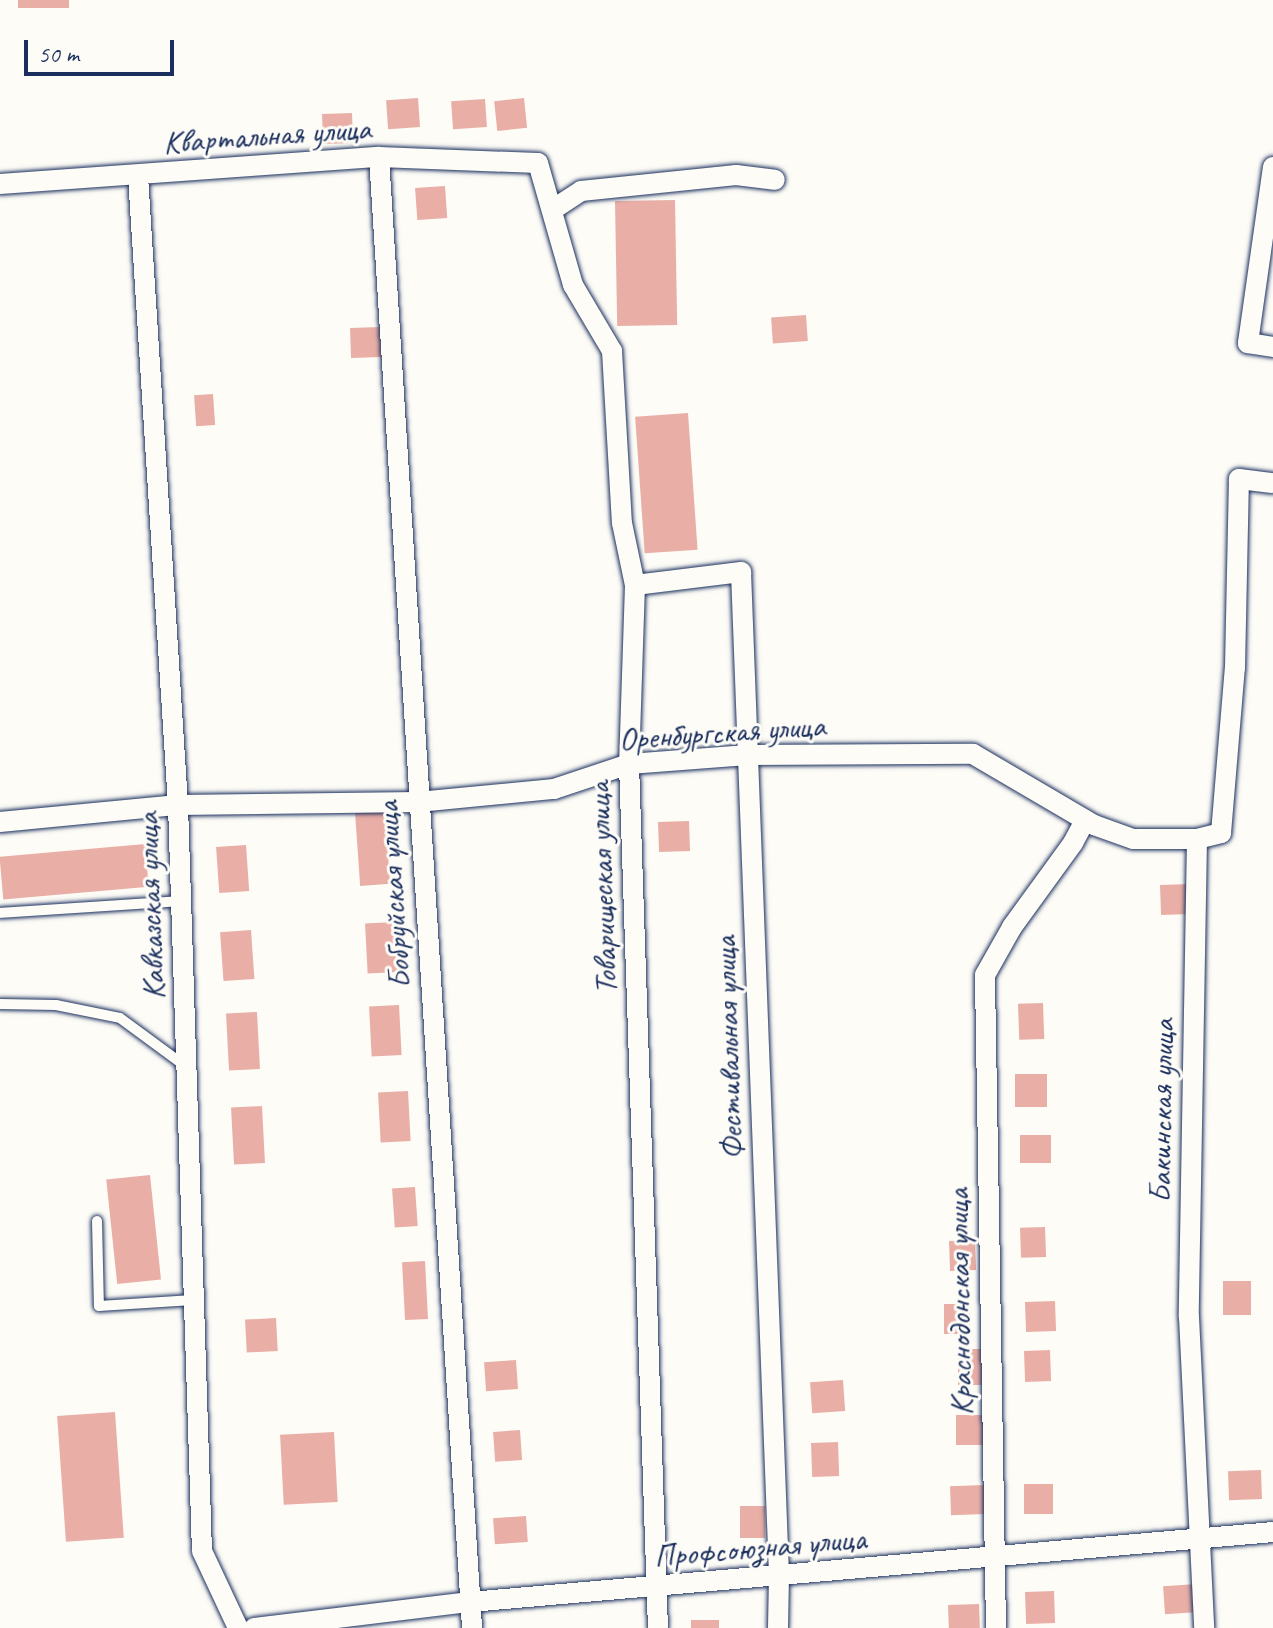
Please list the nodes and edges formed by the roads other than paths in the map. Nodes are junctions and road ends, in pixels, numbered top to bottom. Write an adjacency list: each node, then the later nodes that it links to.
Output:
1 (379, 157): 2 (street, Квартальная улица); 4 (street, Квартальная улица); 13 (street, Бобруйская улица)
2 (538, 163): 7 (street, Товарищеская улица)
3 (1273, 167): 8 (street)
4 (138, 176): 6 (street, Квартальная улица); 14 (street, Кавказская улица)
5 (775, 180): 7 (street)
6 (0, 184)
7 (552, 210): 10 (street, Товарищеская улица)
8 (1273, 347)
9 (1273, 483): 17 (street)
10 (635, 585): 11 (street, Фестивальная улица); 12 (street, Товарищеская улица)
11 (748, 755): 12 (street, Оренбургская улица); 15 (street, Оренбургская улица); 27 (street, Фестивальная улица)
12 (629, 764): 13 (street, Оренбургская улица); 28 (street, Товарищеская улица)
13 (418, 802): 14 (street, Оренбургская улица); 29 (street, Бобруйская улица)
14 (178, 805): 16 (street, Оренбургская улица); 18 (street, Кавказская улица)
15 (1085, 820): 17 (street); 26 (street, Краснодонская улица)
16 (0, 822)
17 (1197, 839): 25 (street, Бакинская улица)
18 (181, 901): 19 (lane); 21 (street, Кавказская улица)
19 (0, 913)
20 (0, 1004): 21 (lane)
21 (186, 1067): 23 (street, Кавказская улица)
22 (97, 1221): 23 (lane)
23 (193, 1300): 30 (street, Кавказская улица)
24 (1273, 1532): 25 (street, Профсоюзная улица)
25 (1199, 1539): 26 (street, Профсоюзная улица); 36 (street, Бакинская улица)
26 (994, 1558): 27 (street, Профсоюзная улица); 35 (street, Краснодонская улица)
27 (779, 1576): 28 (street, Профсоюзная улица); 34 (street, Фестивальная улица)
28 (656, 1587): 29 (street, Профсоюзная улица); 33 (street, Товарищеская улица)
29 (470, 1602): 31 (street, Профсоюзная улица); 32 (street, Бобруйская улица)
30 (238, 1628)
31 (254, 1628)
32 (472, 1628)
33 (658, 1628)
34 (778, 1628)
35 (996, 1628)
36 (1204, 1628)

